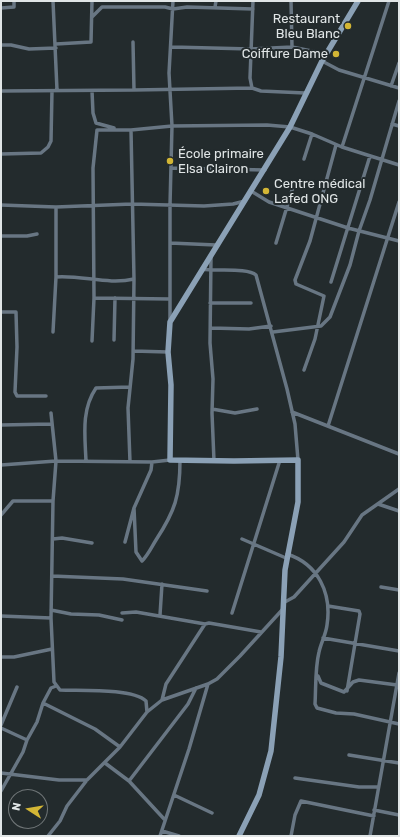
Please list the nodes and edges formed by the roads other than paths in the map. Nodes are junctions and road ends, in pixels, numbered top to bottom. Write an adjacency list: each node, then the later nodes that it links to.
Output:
1 (14, 1): 11 (street)
2 (53, 1): 17 (street)
3 (92, 1): 14 (street)
4 (173, 1): 12 (street)
5 (216, 1): 10 (street)
6 (253, 1): 13 (street)
7 (291, 1): 19 (street)
8 (358, 1): 21 (street)
9 (388, 1): 24 (street)
10 (215, 7): 12 (street); 13 (street)
11 (1, 8)
12 (173, 9): 14 (street); 18 (street)
13 (253, 9): 20 (street)
14 (92, 16): 17 (street)
15 (133, 42): 29 (street)
16 (1, 45): 17 (street)
17 (56, 46): 31 (street)
18 (172, 47): 20 (street); 28 (street)
19 (292, 47): 20 (street); 21 (street)
20 (251, 48): 26 (street)
21 (326, 54): 22 (street)
22 (322, 61): 24 (street); 33 (street)
23 (399, 63): 25 (street)
24 (364, 78): 25 (street); 43 (street)
25 (391, 86): 27 (street)
26 (252, 88): 28 (street); 33 (street)
27 (399, 88)
28 (169, 89): 29 (street); 36 (street)
29 (134, 90): 32 (street)
30 (1, 91): 31 (street)
31 (55, 91): 32 (street); 44 (street)
32 (92, 91): 39 (street)
33 (305, 93): 38 (street)
34 (399, 102): 35 (street)
35 (392, 124): 37 (street); 47 (street)
36 (172, 126): 38 (street); 40 (street); 49 (street)
37 (399, 126)
38 (290, 127): 41 (street); 50 (street)
39 (119, 129): 40 (street); 58 (street)
40 (131, 130): 55 (street)
41 (312, 134): 42 (street); 46 (street)
42 (336, 145): 43 (street); 61 (street)
43 (342, 147): 45 (street)
44 (1, 154)
45 (370, 156): 47 (street); 62 (street)
46 (304, 159)
47 (382, 160): 48 (street); 63 (street)
48 (399, 165)
49 (172, 168): 50 (street); 57 (street)
50 (265, 170): 52 (street)
51 (293, 187): 60 (street)
52 (251, 191): 53 (street); 60 (street)
53 (245, 201): 57 (street); 70 (street)
54 (399, 202): 66 (street)
55 (132, 204): 57 (street); 58 (street); 75 (street)
56 (1, 205): 59 (street)
57 (170, 205): 68 (street)
58 (92, 206): 59 (street); 76 (street)
59 (56, 207): 74 (street)
60 (287, 207): 61 (street); 69 (street)
61 (316, 216): 62 (street); 87 (street)
62 (348, 228): 63 (street); 77 (street)
63 (359, 231): 66 (street); 87 (street)
64 (37, 234): 65 (street)
65 (1, 236)
66 (388, 238): 67 (street); 104 (street)
67 (399, 241)
68 (170, 242): 70 (street); 81 (street)
69 (276, 242)
70 (216, 245): 71 (street)
71 (211, 255): 72 (street); 73 (street)
72 (202, 269): 73 (street); 85 (street)
73 (211, 271): 82 (street); 86 (street)
74 (56, 277): 76 (street); 89 (street)
75 (134, 279): 76 (street); 80 (street)
76 (93, 280): 78 (street)
77 (331, 282)
78 (94, 298): 79 (street); 92 (street)
79 (115, 298): 80 (street); 91 (street)
80 (133, 298): 81 (street); 93 (street)
81 (170, 299): 85 (street)
82 (210, 302): 83 (street); 88 (street)
83 (251, 303)
84 (1, 312): 97 (street)
85 (170, 322): 94 (street)
86 (271, 326): 88 (street); 90 (street)
87 (317, 326): 90 (street); 95 (street)
88 (211, 328): 98 (street)
89 (53, 332)
90 (273, 332): 100 (street)
91 (114, 340)
92 (92, 341)
93 (133, 351): 94 (street); 96 (street)
94 (168, 352): 107 (street)
95 (304, 370)
96 (130, 387): 111 (street); 113 (street)
97 (46, 396)
98 (212, 409): 99 (street); 112 (street)
99 (256, 409)
100 (292, 412): 104 (street); 110 (street)
101 (51, 413): 102 (street)
102 (51, 424): 103 (street); 106 (street)
103 (1, 425)
104 (328, 426): 105 (street)
105 (399, 454)
106 (56, 460): 111 (street); 115 (street); 117 (street)
107 (170, 460): 108 (street); 114 (street)
108 (180, 460): 112 (street); 119 (street)
109 (280, 460): 110 (street); 112 (street); 126 (street)
110 (298, 460): 127 (street)
111 (86, 461): 113 (street)
112 (214, 461)
113 (130, 462): 114 (street)
114 (152, 462): 119 (street)
115 (1, 465)
116 (399, 489): 118 (street)
117 (53, 501): 121 (street); 122 (street)
118 (378, 504): 120 (street); 128 (street)
119 (134, 508): 124 (street)
120 (399, 510)
121 (1, 516)
122 (53, 539): 125 (street); 129 (street)
123 (242, 539): 126 (street)
124 (125, 542)
125 (92, 543)
126 (254, 544): 127 (street); 138 (street)
127 (287, 556): 128 (street); 135 (street)
128 (315, 573): 134 (street); 135 (street)
129 (52, 576): 130 (street); 136 (street)
130 (162, 584): 133 (street); 139 (street)
131 (381, 587): 132 (street)
132 (399, 590)
133 (207, 591)
134 (328, 606): 145 (street); 146 (street)
135 (282, 607): 144 (street); 188 (street)
136 (51, 610): 141 (street); 142 (street)
137 (122, 613): 139 (street)
138 (232, 613)
139 (160, 615): 143 (street)
140 (1, 616): 141 (street)
141 (50, 618): 147 (street)
142 (122, 620)
143 (205, 624): 144 (street); 158 (street)
144 (262, 632): 152 (street)
145 (323, 638): 146 (street); 151 (street)
146 (355, 643): 148 (street); 157 (street)
147 (52, 649): 149 (street); 154 (street)
148 (399, 651)
149 (1, 657)
150 (399, 673): 153 (street)
151 (317, 675): 157 (street); 161 (street)
152 (208, 684): 156 (street); 178 (street)
153 (397, 685): 157 (street); 161 (street)
154 (56, 686): 159 (street); 160 (street)
155 (17, 687): 163 (street)
156 (196, 688): 158 (street); 175 (street)
157 (347, 690)
158 (162, 700): 160 (street)
159 (44, 703): 165 (street); 166 (street)
160 (147, 712): 166 (street)
161 (392, 723): 162 (street); 168 (street)
162 (399, 724)
163 (1, 725)
164 (1, 728): 165 (street)
165 (27, 740): 172 (street)
166 (120, 747): 169 (street)
167 (349, 755): 168 (street)
168 (383, 760): 170 (street); 176 (street)
169 (105, 763): 174 (street); 175 (street)
170 (399, 763)
171 (1, 773): 172 (street)
172 (10, 773): 174 (street); 177 (street)
173 (295, 778): 176 (street)
174 (87, 780): 185 (street)
175 (129, 782): 183 (street)
176 (378, 786): 179 (street)
177 (1, 791)
178 (174, 795): 180 (street); 183 (street)
179 (374, 810): 181 (street); 182 (street)
180 (212, 813)
181 (374, 816): 189 (street); 190 (street)
182 (399, 816)
183 (165, 820): 184 (street)
184 (162, 831): 186 (street); 187 (street)
185 (48, 836)
186 (160, 836)
187 (179, 836)
188 (239, 836)
189 (291, 836)
190 (370, 836)

